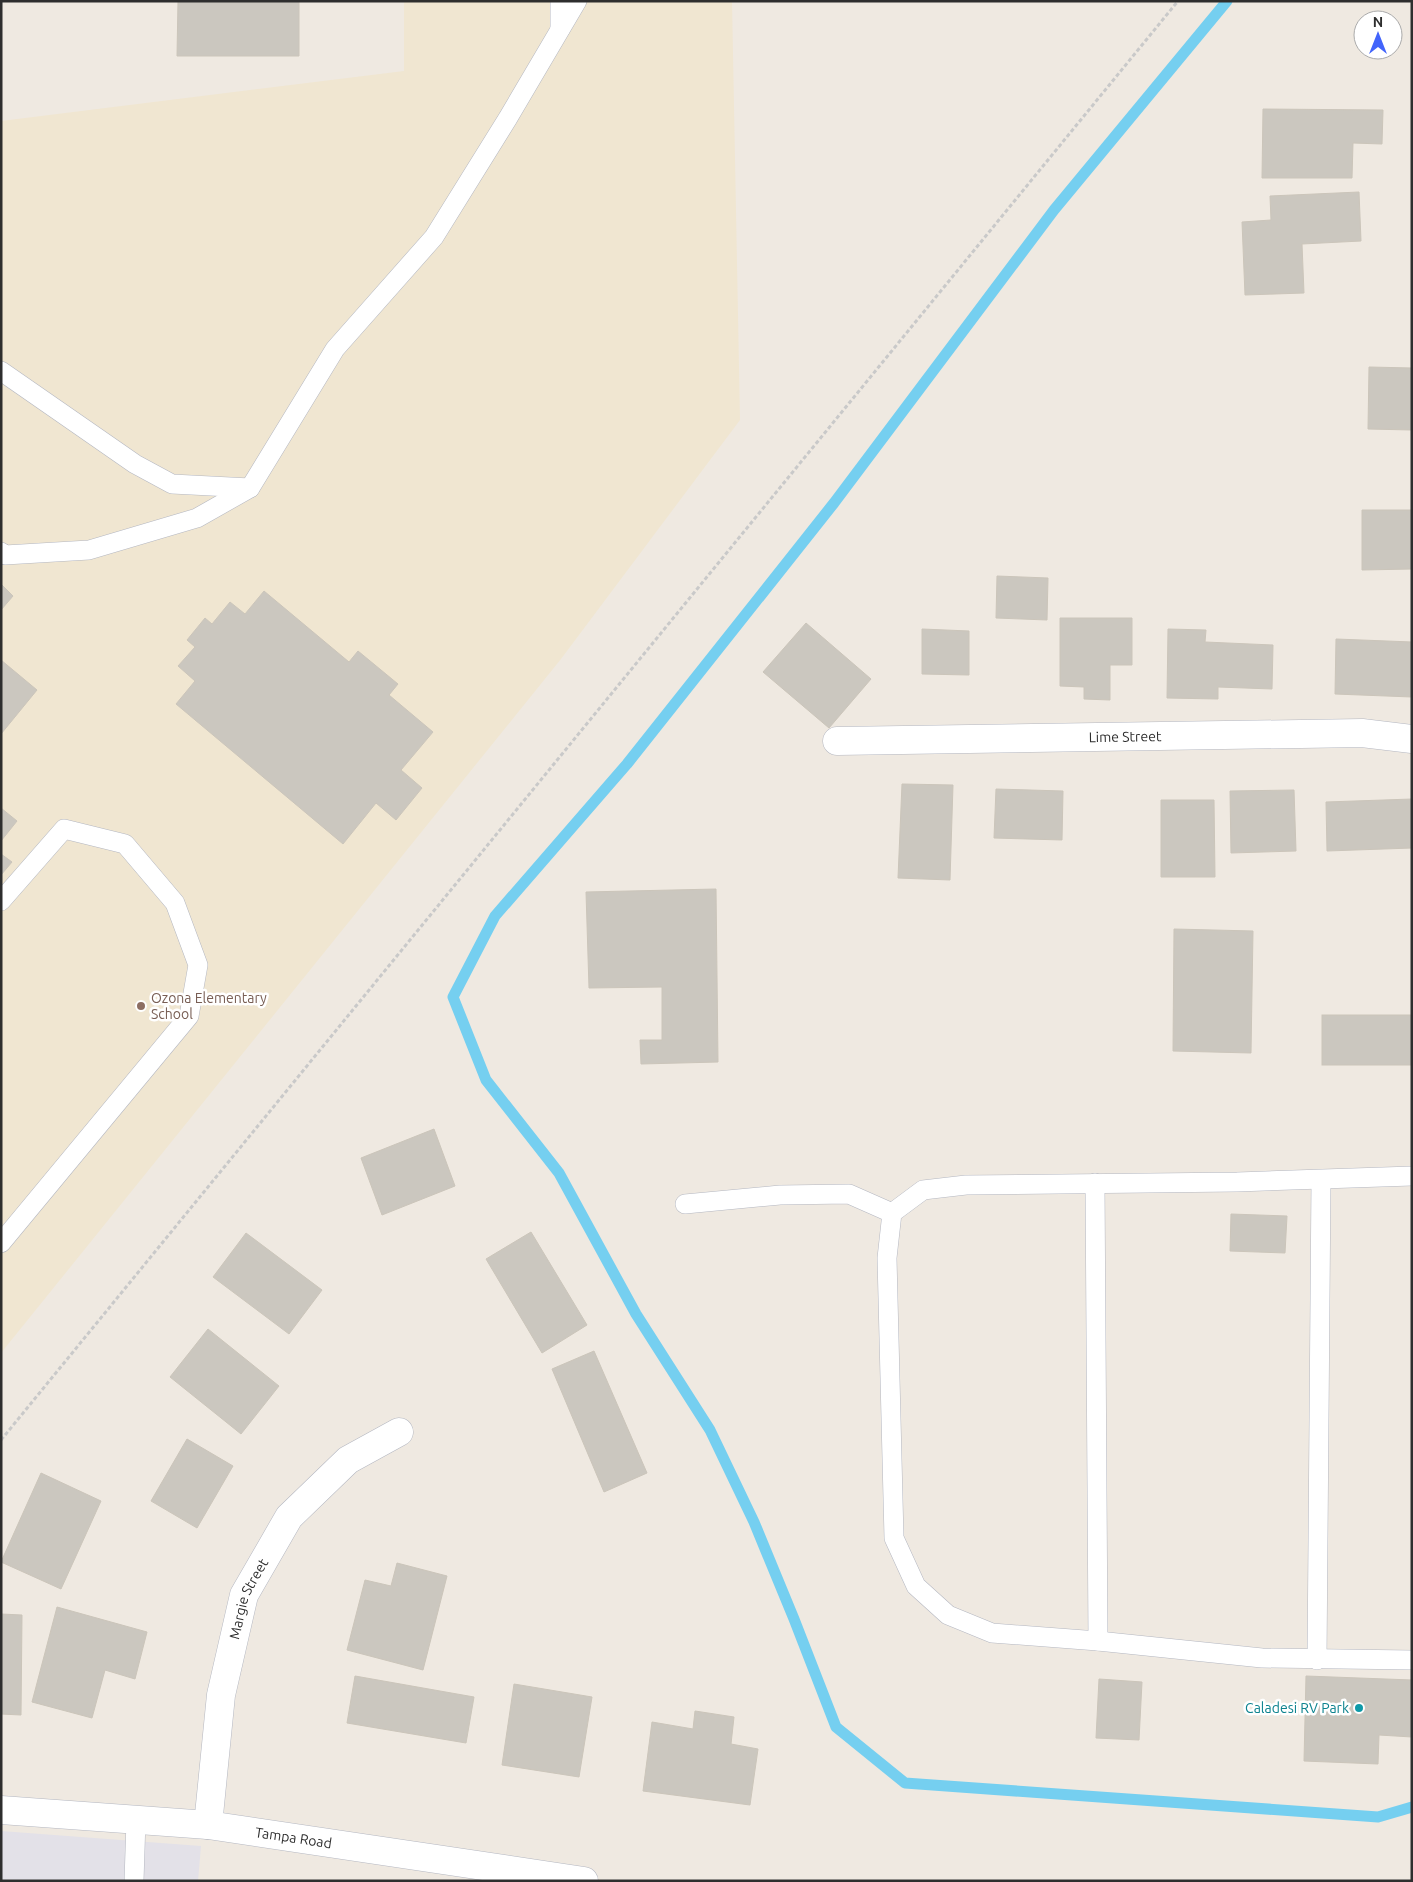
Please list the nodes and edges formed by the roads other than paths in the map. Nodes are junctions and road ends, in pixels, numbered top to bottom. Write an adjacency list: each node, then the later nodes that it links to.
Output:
1 (560, 1): 3 (lane)
2 (577, 1): 3 (lane)
3 (560, 29): 5 (lane)
4 (1, 371): 5 (lane)
5 (250, 488): 6 (lane)
6 (1, 552)
7 (1412, 739): 8 (street, Lime Street)
8 (837, 741)
9 (1, 901): 15 (lane)
10 (1412, 1176): 11 (lane)
11 (1321, 1180): 12 (lane); 18 (lane)
12 (1095, 1183): 14 (lane); 17 (lane)
13 (685, 1204): 14 (lane)
14 (892, 1213): 17 (lane)
15 (1, 1243)
16 (399, 1432): 22 (street, Margie Street)
17 (1098, 1641): 18 (lane)
18 (1317, 1660): 19 (lane)
19 (1412, 1660)
20 (1, 1810): 21 (street, Tampa Road)
21 (136, 1820): 22 (street, Tampa Road); 24 (lane)
22 (208, 1825): 23 (street, Tampa Road)
23 (475, 1873): 25 (street, Tampa Road)
24 (134, 1881)
25 (584, 1881)

